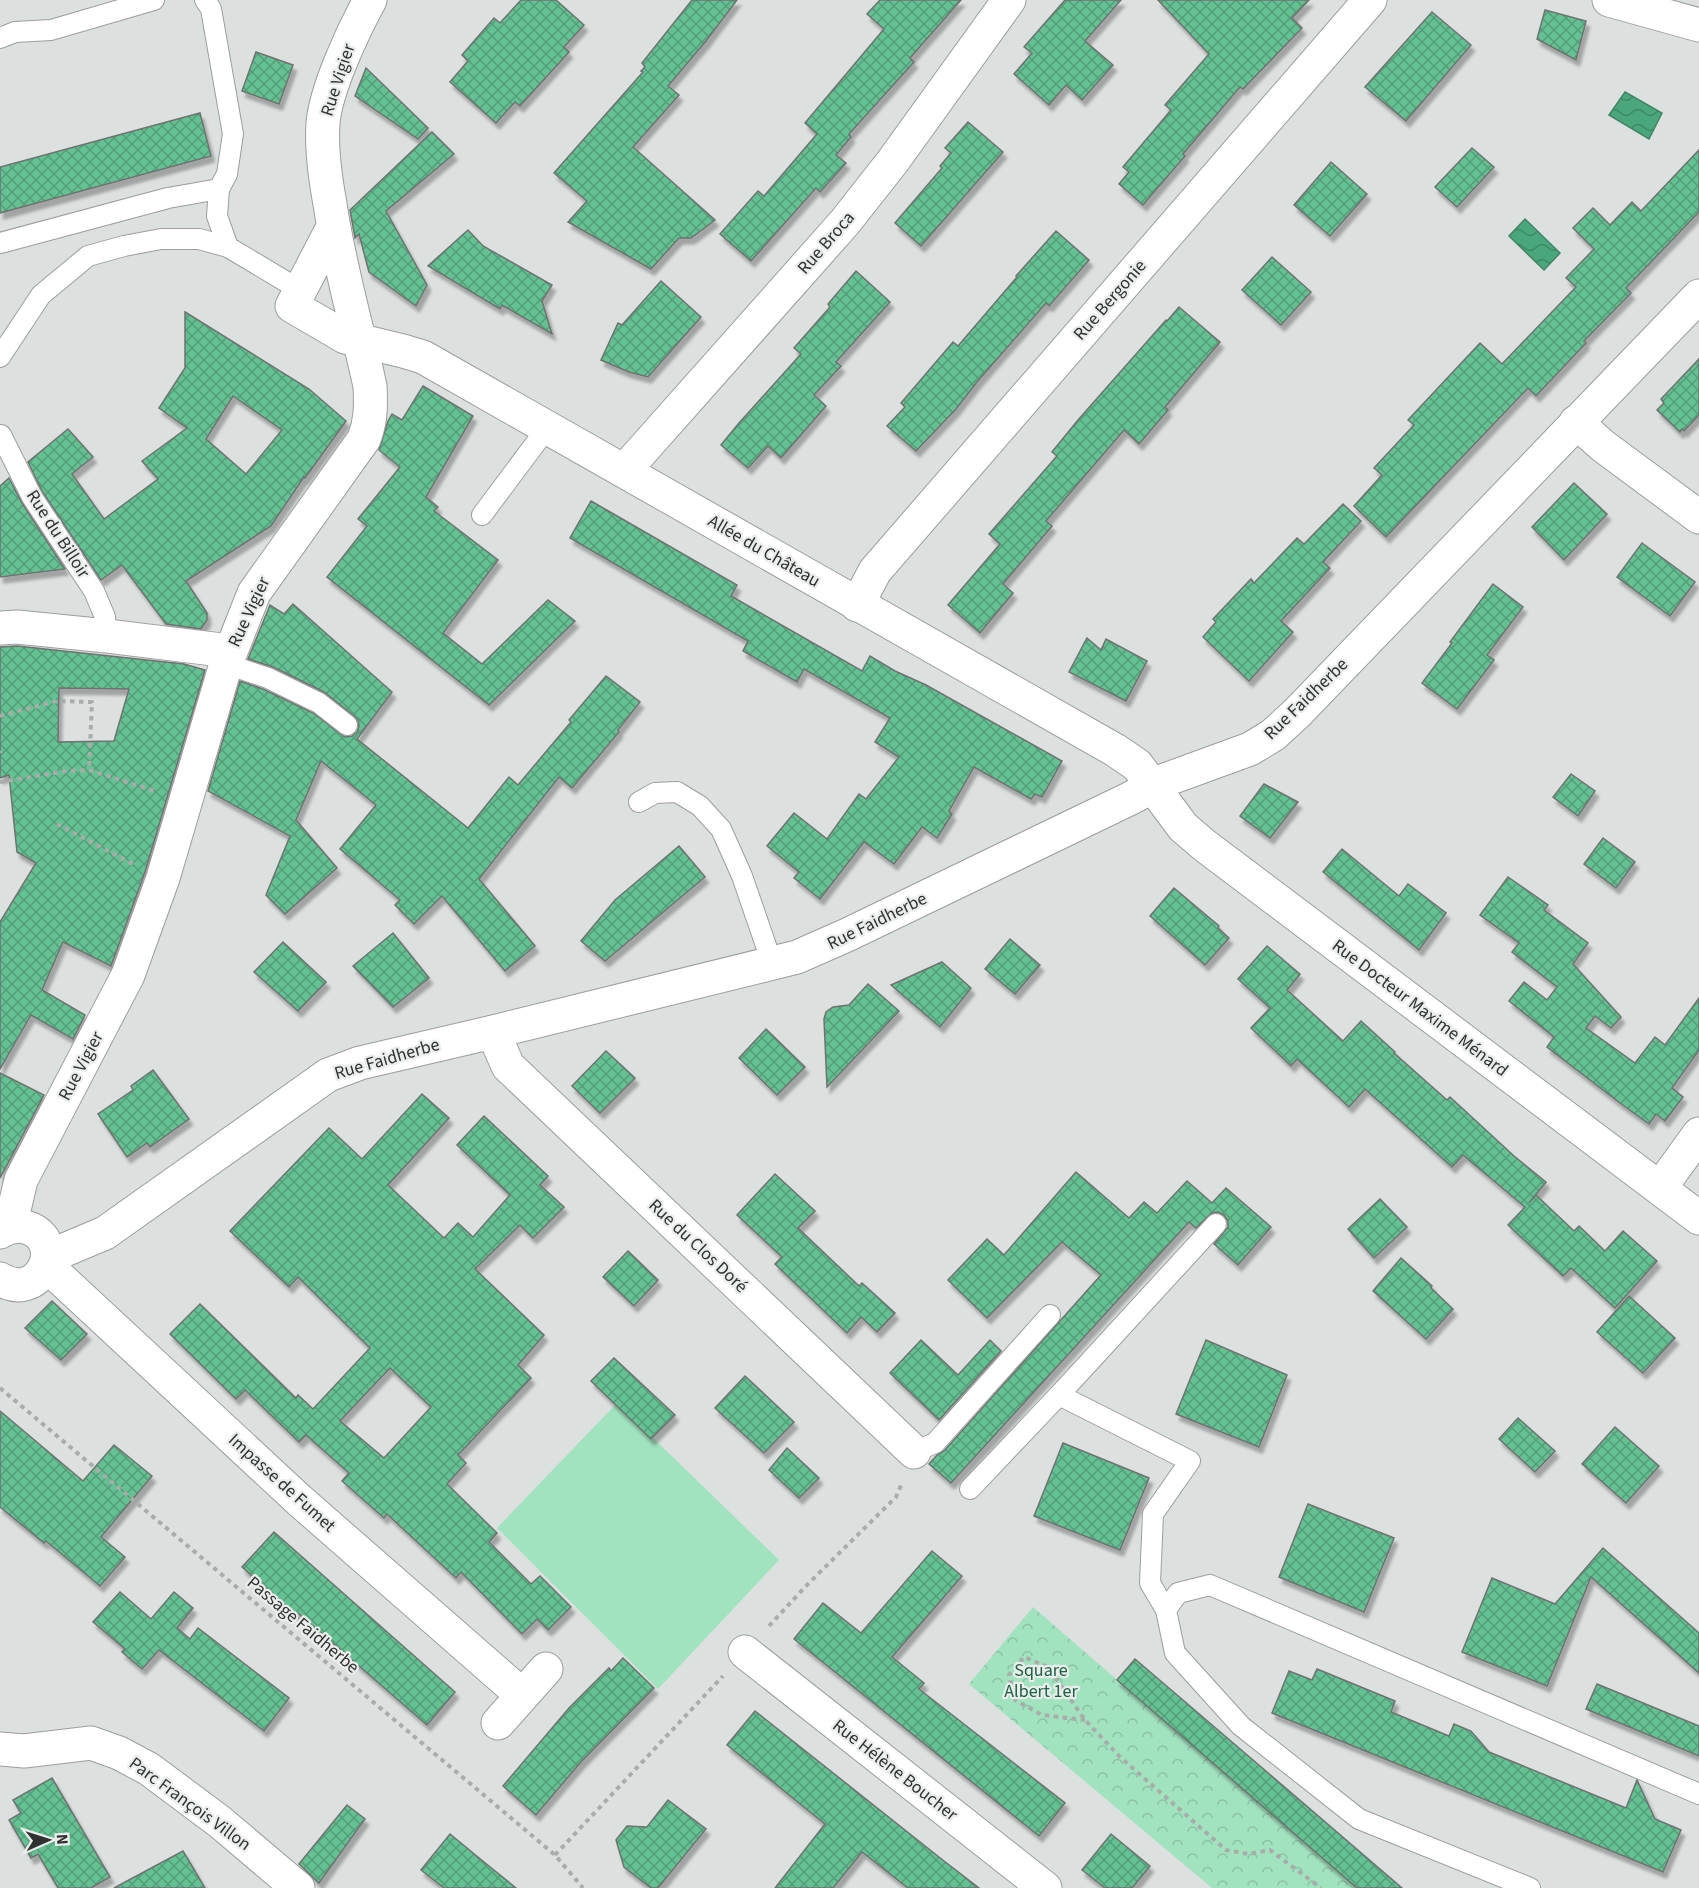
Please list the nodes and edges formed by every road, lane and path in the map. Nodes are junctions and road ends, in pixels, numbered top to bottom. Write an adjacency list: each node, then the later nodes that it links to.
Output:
1 (154, 0): 8 (lane)
2 (205, 0): 9 (lane)
3 (370, 0): 10 (street, Rue Vigier)
4 (1009, 0): 20 (street, Rue Broca)
5 (1370, 0): 23 (street, Rue Bergonie)
6 (1613, 0): 7 (street)
7 (1699, 25)
8 (0, 38)
9 (219, 189): 11 (lane); 12 (lane)
10 (333, 228): 13 (street); 15 (street, Rue Vigier)
11 (0, 243)
12 (228, 247): 13 (lane); 16 (lane)
13 (300, 290): 15 (street, Allée du Château)
14 (1699, 296): 17 (street, Rue Faidherbe)
15 (360, 342): 18 (street, Allée du Château); 26 (street, Rue Vigier)
16 (0, 357)
17 (1576, 422): 22 (street); 31 (street, Rue Faidherbe)
18 (547, 428): 20 (street, Allée du Château); 21 (lane)
19 (0, 435): 25 (lane, Rue du Billoir)
20 (624, 471): 23 (street, Allée du Château)
21 (482, 515)
22 (1699, 517)
23 (857, 604): 31 (street, Allée du Château)
24 (0, 628): 25 (street)
25 (107, 636): 26 (street)
26 (228, 657): 28 (lane); 32 (street, Rue Vigier)
27 (0, 716): 29 (path)
28 (347, 725)
29 (89, 770): 30 (path); 32 (path)
30 (0, 782)
31 (1154, 786): 36 (street, Rue Faidherbe); 39 (street, Rue Docteur Maxime Ménard)
32 (187, 802): 35 (street, Rue Vigier)
33 (639, 802): 36 (lane)
34 (57, 824): 35 (path)
35 (163, 878): 42 (street, Rue Vigier)
36 (772, 963): 37 (street, Rue Faidherbe)
37 (492, 1032): 43 (street, Rue Faidherbe); 48 (street, Rue du Clos Doré)
38 (1699, 1134): 39 (street)
39 (1660, 1188): 40 (street, Rue Docteur Maxime Ménard)
40 (1699, 1218)
41 (1216, 1224): 47 (lane)
42 (5, 1230): 43 (street, Impasse de Fumet)
43 (47, 1261): 44 (street, Rue Faidherbe); 53 (street, Impasse de Fumet)
44 (0, 1279)
45 (1050, 1315): 48 (lane)
46 (0, 1388): 59 (path, Passage Faidherbe)
47 (1059, 1395): 49 (lane); 50 (lane)
48 (914, 1452)
49 (970, 1489)
50 (1166, 1610): 57 (lane); 62 (lane)
51 (745, 1652): 60 (street, Rue Hélène Boucher)
52 (546, 1668): 53 (street)
53 (522, 1695): 55 (street)
54 (1085, 1720): 54 (path); 61 (path)
55 (498, 1723)
56 (0, 1749): 58 (street, Parc François Villon)
57 (1699, 1794)
58 (298, 1888)
59 (583, 1888)
60 (1045, 1888)
61 (1321, 1888)
62 (1530, 1888)

